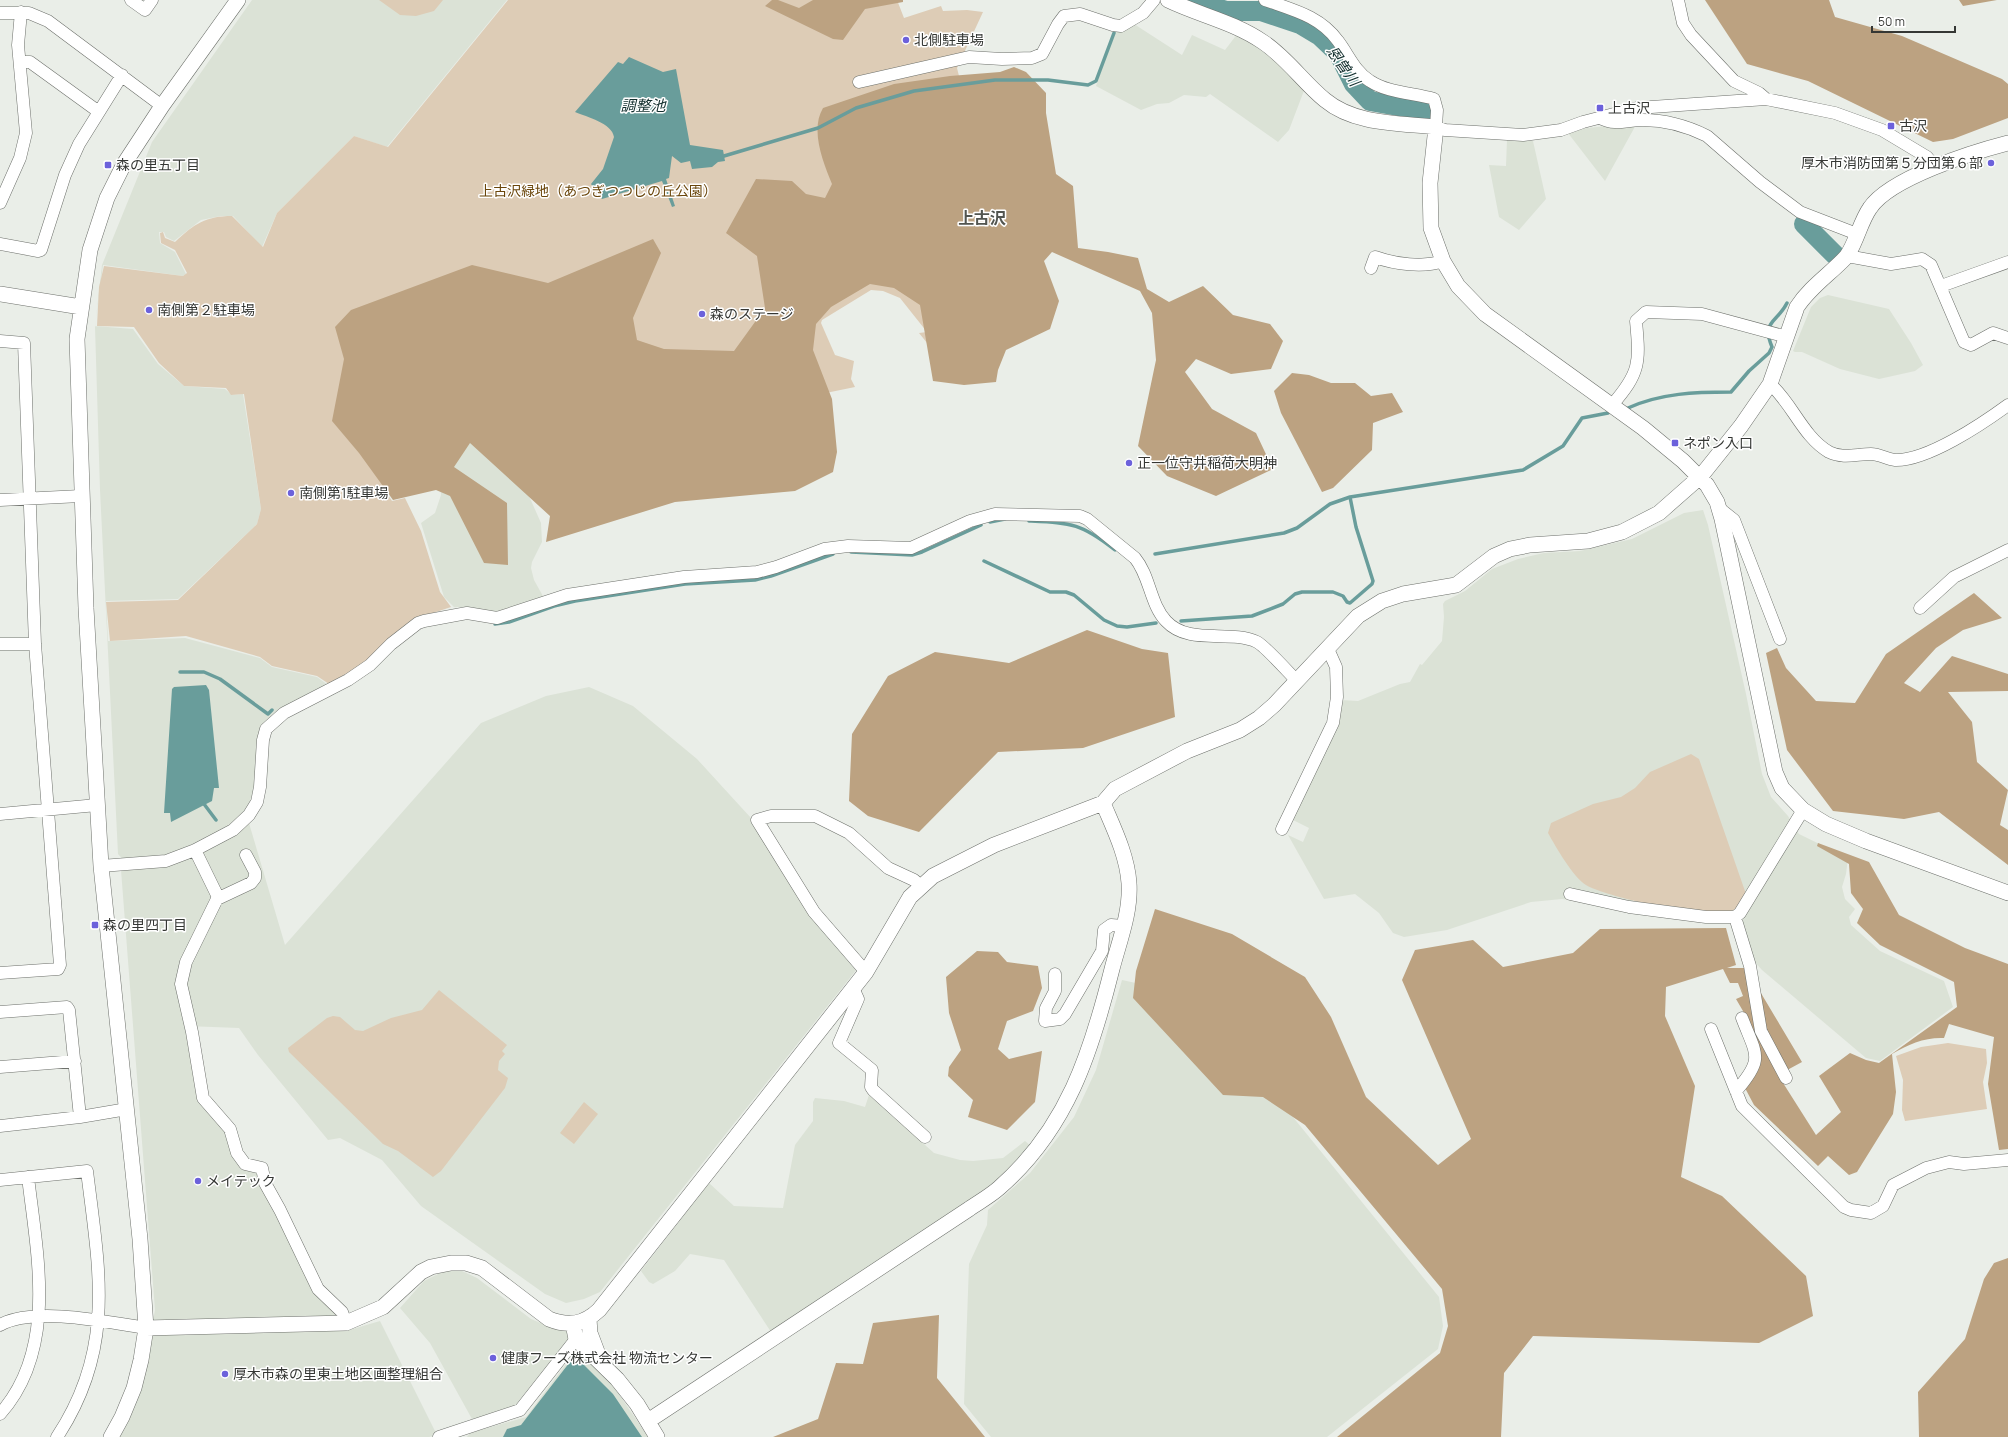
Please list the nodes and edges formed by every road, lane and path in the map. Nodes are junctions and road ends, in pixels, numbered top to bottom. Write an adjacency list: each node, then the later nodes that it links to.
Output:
1 (131, 0): 2 (street)
2 (152, 0)
3 (238, 0): 14 (street)
4 (1154, 0): 12 (street)
5 (1168, 0): 17 (street)
6 (1265, 0): 17 (street)
7 (1678, 0): 13 (street)
8 (21, 12): 9 (street); 10 (street); 11 (street)
9 (0, 13)
10 (20, 62): 15 (street); 20 (street)
11 (122, 76): 14 (street); 15 (street)
12 (858, 82)
13 (1766, 99): 16 (street); 19 (street)
14 (162, 106): 29 (street)
15 (98, 112): 22 (street)
16 (1600, 118): 17 (street); 21 (street)
17 (1436, 127): 24 (street)
18 (2008, 143): 19 (street)
19 (1935, 168): 21 (street)
20 (0, 203)
21 (1857, 234): 23 (street)
22 (0, 244)
23 (1847, 256): 27 (street); 30 (street)
24 (1443, 261): 26 (street); 34 (street)
25 (2008, 262): 27 (street)
26 (1371, 268)
27 (1941, 286): 31 (street)
28 (0, 294): 29 (street)
29 (80, 306): 37 (street)
30 (1774, 333): 33 (street); 34 (street)
31 (2008, 338)
32 (0, 341): 38 (street)
33 (1770, 384): 35 (street); 36 (street)
34 (1612, 405): 36 (street)
35 (2008, 405)
36 (1701, 476): 40 (street); 46 (street)
37 (81, 496): 38 (street); 49 (street)
38 (29, 498): 39 (street); 45 (street)
39 (0, 500)
40 (1719, 508): 43 (street); 51 (street)
41 (2008, 550): 42 (street)
42 (1926, 604)
43 (1780, 638)
44 (0, 644): 45 (street)
45 (35, 644): 50 (street)
46 (1328, 649): 47 (street); 53 (street)
47 (1296, 681): 48 (street); 54 (street)
48 (1104, 803): 57 (street); 62 (street)
49 (97, 805): 50 (street); 56 (street)
50 (47, 810): 52 (street); 64 (street)
51 (1803, 810): 58 (street); 61 (street)
52 (0, 814)
53 (1282, 829)
54 (195, 850): 56 (street); 60 (street)
55 (246, 855): 60 (street)
56 (101, 866): 74 (street)
57 (921, 886): 63 (street); 63 (street)
58 (2008, 893)
59 (1570, 894): 61 (street)
60 (217, 899): 84 (street)
61 (1735, 917): 72 (street)
62 (1123, 926): 65 (street); 91 (street)
63 (866, 972): 66 (street)
64 (0, 973)
65 (1055, 974)
66 (853, 988): 77 (street); 82 (street)
67 (0, 1012): 70 (street)
68 (1742, 1018): 73 (street)
69 (1711, 1029): 73 (street)
70 (75, 1061): 71 (street); 75 (street)
71 (0, 1067)
72 (1786, 1078)
73 (1736, 1091): 78 (street)
74 (127, 1109): 75 (street); 87 (street)
75 (80, 1117): 76 (street)
76 (0, 1126)
77 (925, 1136)
78 (2008, 1160)
79 (28, 1177): 80 (street); 81 (street); 83 (street)
80 (0, 1180)
81 (40, 1316): 83 (street); 86 (street); 90 (street)
82 (589, 1319): 85 (street); 89 (street)
83 (99, 1321): 87 (street); 92 (street)
84 (346, 1323): 85 (street); 87 (street)
85 (573, 1324): 88 (street)
86 (0, 1325)
87 (146, 1328): 93 (street)
88 (576, 1339): 89 (street); 94 (street)
89 (601, 1362): 91 (street)
90 (0, 1414)
91 (648, 1421): 95 (street)
92 (57, 1437)
93 (111, 1437)
94 (439, 1437)
95 (657, 1437)

